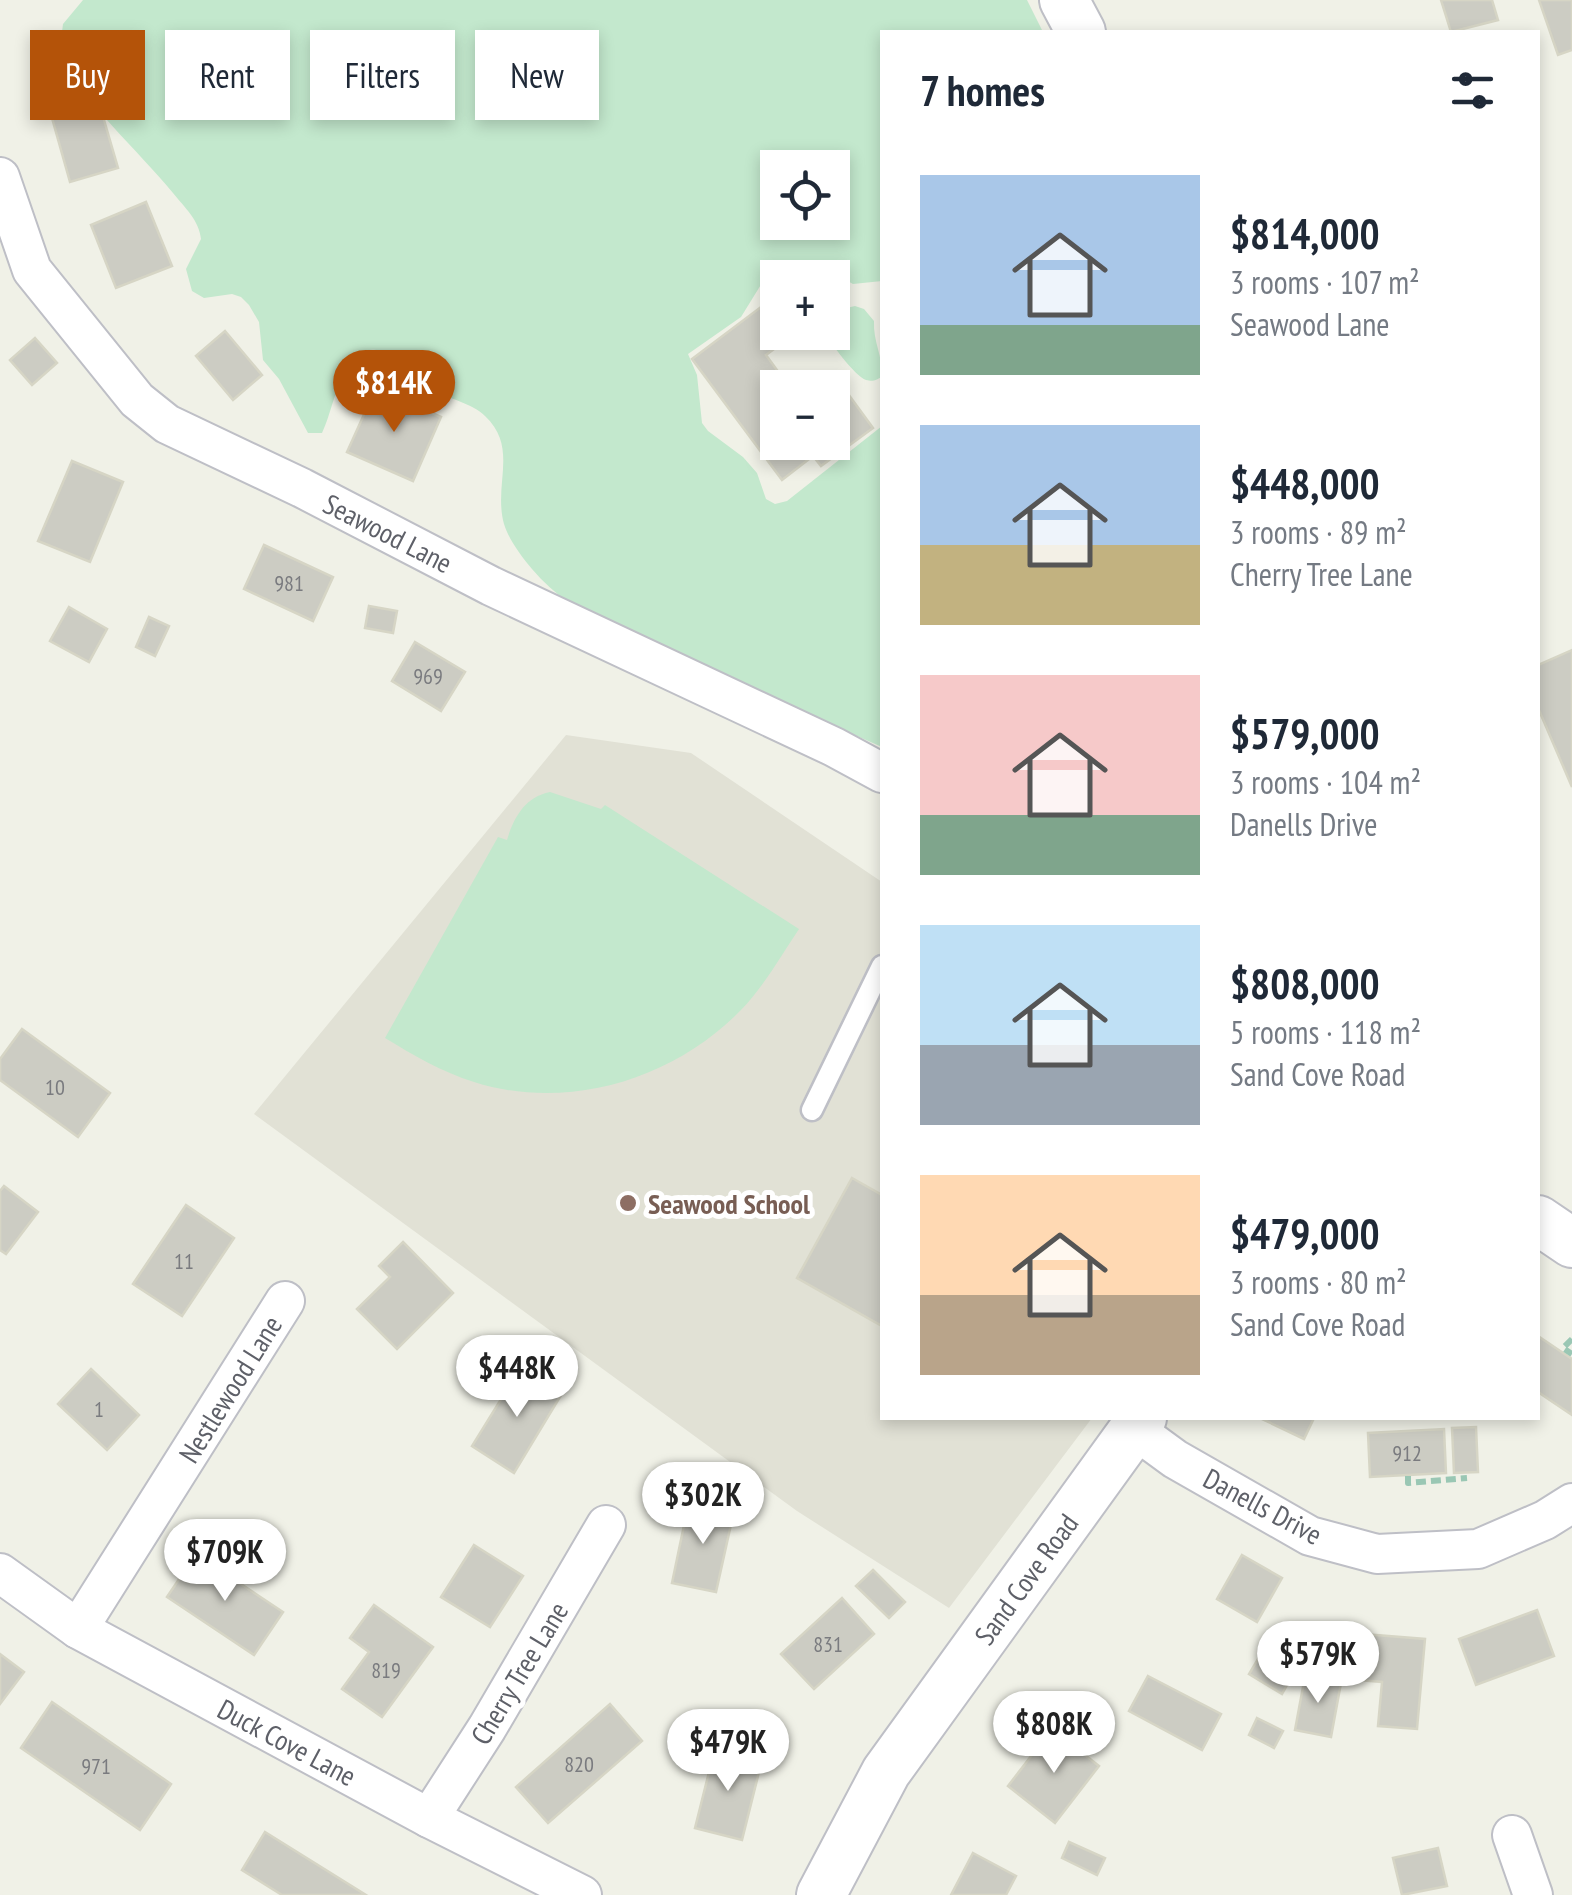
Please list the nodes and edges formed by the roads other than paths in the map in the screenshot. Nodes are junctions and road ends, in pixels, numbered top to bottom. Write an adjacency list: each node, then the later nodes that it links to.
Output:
1 (1064, 0): 2 (street)
2 (1080, 30)
3 (0, 177): 4 (street, Seawood Lane)
4 (880, 772)
5 (880, 970): 6 (lane)
6 (812, 1110)
7 (1540, 1221): 8 (street)
8 (1572, 1243)
9 (286, 1301): 14 (street, Nestlewood Lane)
10 (1138, 1423): 11 (street, Danells Drive); 18 (street, Sand Cove Road)
11 (1572, 1503)
12 (606, 1525): 15 (street, Cherry Tree Lane)
13 (0, 1573): 14 (street, Duck Cove Lane)
14 (78, 1628): 15 (street, Duck Cove Lane)
15 (428, 1818): 17 (street, Duck Cove Lane)
16 (1512, 1835): 19 (street)
17 (582, 1895)
18 (821, 1895)
19 (1533, 1895)

